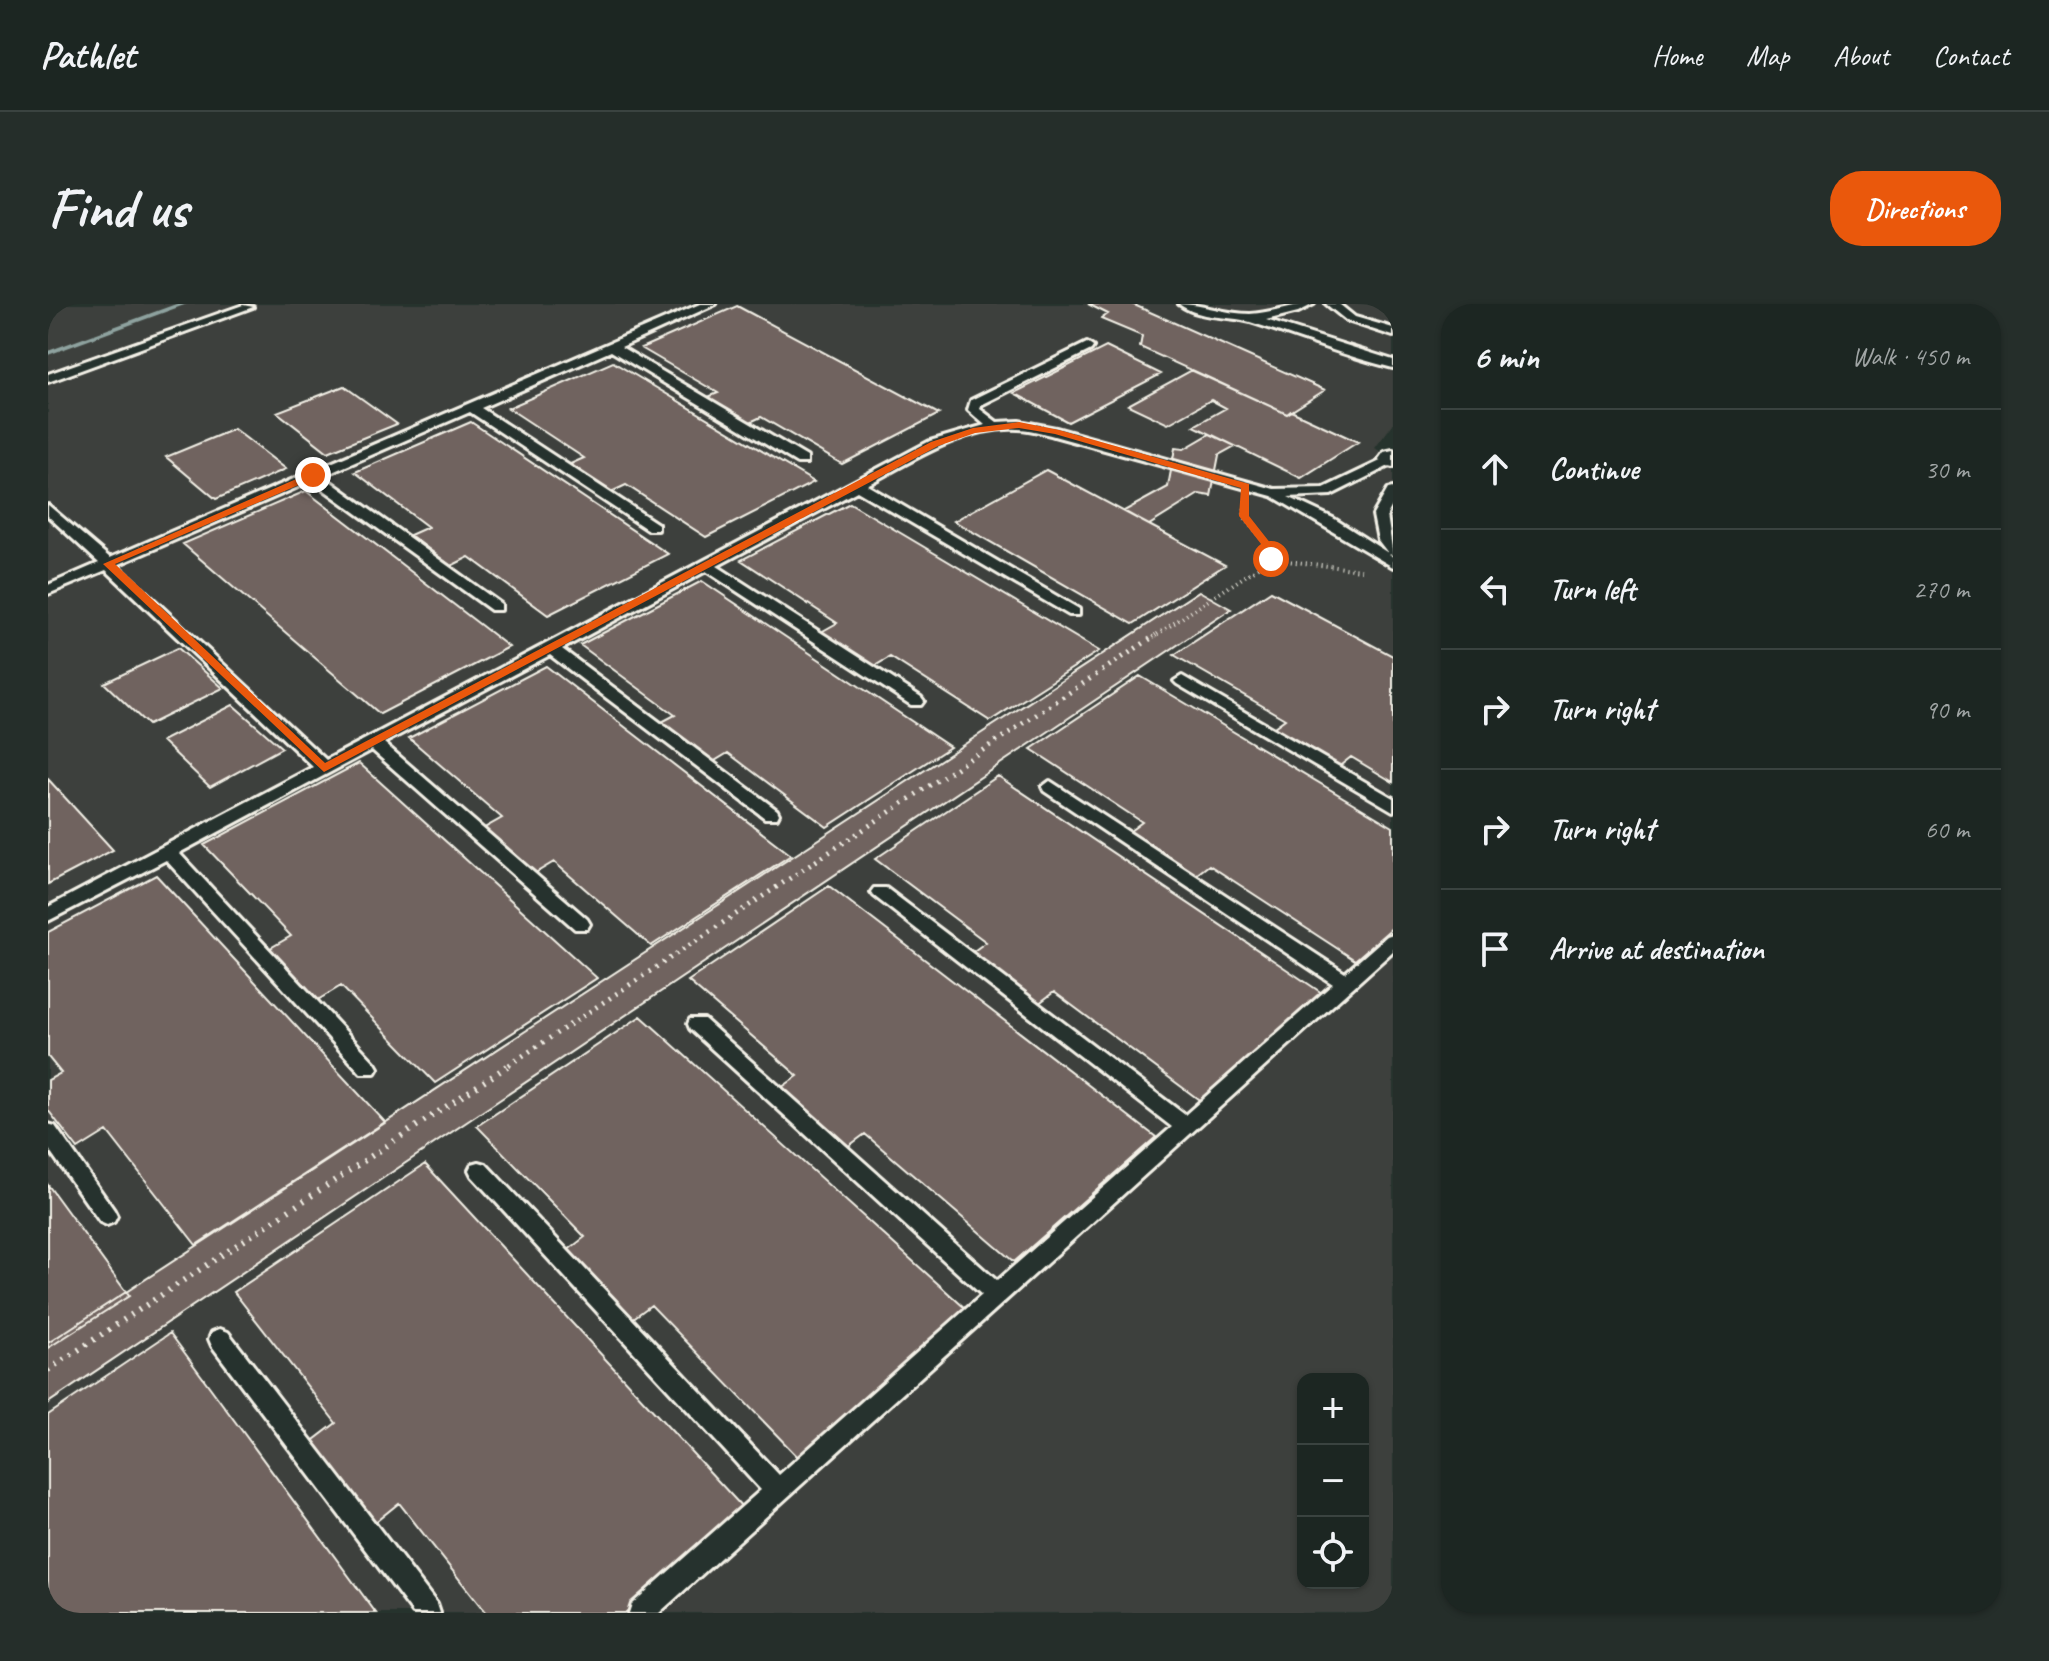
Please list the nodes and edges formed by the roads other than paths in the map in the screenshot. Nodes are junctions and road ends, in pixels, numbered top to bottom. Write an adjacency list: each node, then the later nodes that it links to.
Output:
1 (710, 304): 8 (lane)
2 (1185, 304): 6 (lane)
3 (1308, 304): 6 (lane)
4 (1332, 304): 7 (lane)
5 (247, 307): 11 (lane)
6 (1246, 317): 10 (lane)
7 (1393, 332)
8 (611, 346): 12 (lane); 15 (lane)
9 (1087, 347): 13 (lane)
10 (1393, 364)
11 (48, 378)
12 (471, 407): 16 (lane); 21 (lane)
13 (994, 426): 17 (lane); 18 (lane)
14 (1393, 458): 18 (lane)
15 (802, 460)
16 (313, 475): 24 (lane); 27 (lane)
17 (857, 485): 25 (lane); 28 (lane)
18 (1245, 486): 23 (lane)
19 (1393, 492): 22 (lane)
20 (48, 509): 24 (lane)
21 (653, 527)
22 (1393, 551)
23 (1393, 563)
24 (108, 564): 26 (lane); 33 (lane)
25 (706, 565): 29 (lane); 31 (lane)
26 (48, 590)
27 (496, 607)
28 (1074, 612)
29 (551, 648): 32 (lane); 36 (lane)
30 (1182, 681): 35 (lane)
31 (916, 701)
32 (373, 742): 33 (lane); 40 (lane)
33 (324, 768): 37 (lane)
34 (1050, 787): 42 (lane)
35 (1393, 805)
36 (771, 814)
37 (168, 851): 39 (lane); 44 (lane)
38 (880, 892): 45 (lane)
39 (48, 915)
40 (581, 924)
41 (1393, 941): 42 (lane)
42 (1346, 983): 45 (lane)
43 (697, 1024): 49 (lane)
44 (368, 1068)
45 (1185, 1126): 49 (lane)
46 (48, 1132): 48 (lane)
47 (479, 1170): 51 (lane)
48 (107, 1216)
49 (997, 1295): 51 (lane)
50 (220, 1339): 52 (lane)
51 (778, 1491): 53 (lane)
52 (428, 1613)
53 (641, 1613)

